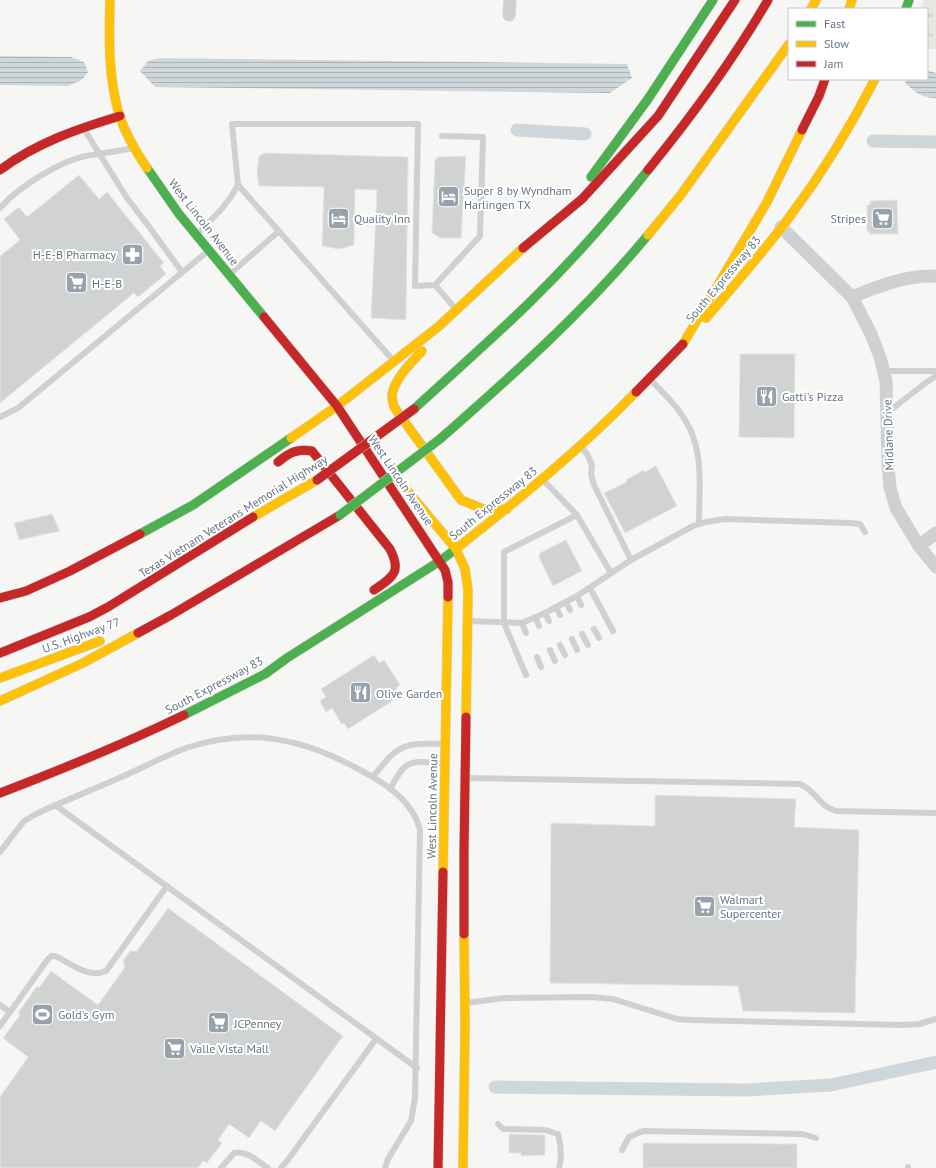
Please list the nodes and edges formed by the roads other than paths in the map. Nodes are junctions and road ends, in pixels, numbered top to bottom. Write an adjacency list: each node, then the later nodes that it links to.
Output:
1 (110, 0): 10 (main road, West Lincoln Avenue)
2 (510, 0): 6 (street)
3 (713, 0): 21 (main road)
4 (735, 0): 21 (main road)
5 (768, 0): 61 (main road, Texas Vietnam Veterans Memorial Highway, bridge)
6 (510, 15)
7 (788, 45): 65 (main road, bridge)
8 (825, 80): 30 (main road)
9 (874, 80): 18 (main road, South Expressway 83)
10 (120, 116): 11 (main road); 13 (main road, West Lincoln Avenue)
11 (83, 127): 14 (lane); 15 (main road)
12 (442, 136): 26 (lane)
13 (134, 148): 14 (lane); 20 (main road, West Lincoln Avenue)
14 (100, 154): 17 (lane); 23 (lane)
15 (0, 170)
16 (238, 185): 19 (lane); 20 (lane); 26 (lane)
17 (1, 204)
18 (781, 227): 27 (street, Midlane Drive); 30 (main road, South Expressway 83)
19 (280, 232): 24 (lane); 31 (lane)
20 (196, 234): 22 (main road, West Lincoln Avenue)
21 (522, 248): 28 (main road)
22 (209, 250): 23 (lane); 24 (main road, West Lincoln Avenue)
23 (182, 272): 38 (lane)
24 (229, 274): 36 (main road, West Lincoln Avenue)
25 (936, 276): 27 (street)
26 (435, 285): 28 (lane)
27 (852, 297): 32 (street, Midlane Drive)
28 (457, 310): 29 (main road)
29 (438, 327): 31 (main road); 44 (main road)
30 (683, 344): 35 (main road, South Expressway 83)
31 (394, 362): 36 (main road)
32 (883, 371): 33 (lane); 37 (street, Midlane Drive)
33 (936, 371)
34 (936, 376): 37 (lane)
35 (650, 378): 39 (main road, South Expressway 83); 46 (lane)
36 (337, 406): 43 (main road); 50 (main road); 52 (main road, West Lincoln Avenue)
37 (887, 413): 49 (street, Midlane Drive)
38 (0, 417)
39 (580, 446): 41 (main road, South Expressway 83); 51 (lane)
40 (271, 466): 56 (main road)
41 (542, 479): 44 (main road, South Expressway 83); 45 (lane)
42 (221, 497): 43 (main road)
43 (193, 505): 58 (main road)
44 (507, 509): 50 (main road, South Expressway 83)
45 (577, 515): 54 (lane); 70 (lane)
46 (699, 524): 47 (lane); 51 (lane)
47 (865, 532)
48 (936, 533): 49 (street)
49 (919, 546): 53 (street, Midlane Drive)
50 (456, 549): 52 (main road, South Expressway 83); 68 (main road)
51 (631, 560): 54 (lane)
52 (440, 561): 88 (main road, South Expressway 83); 94 (main road, West Lincoln Avenue)
53 (936, 567)
54 (611, 573): 55 (lane)
55 (590, 588): 57 (lane); 75 (lane)
56 (367, 594)
57 (577, 596): 59 (lane); 60 (lane)
58 (0, 598)
59 (566, 602): 62 (lane); 63 (lane)
60 (581, 605)
61 (108, 607): 73 (main road); 85 (main road, U.S. Highway 77)
62 (556, 607): 64 (lane); 66 (lane)
63 (570, 610)
64 (545, 613): 67 (lane); 69 (lane)
65 (171, 615): 92 (main road, U.S. Highway 77); 93 (main road)
66 (560, 615)
67 (535, 618): 71 (lane); 72 (lane)
68 (468, 621): 70 (lane); 97 (main road)
69 (549, 621)
70 (504, 623): 71 (lane); 91 (lane)
71 (522, 623): 76 (lane)
72 (539, 626)
73 (36, 628)
74 (594, 628): 78 (lane)
75 (613, 631)
76 (526, 633)
77 (582, 634): 81 (lane)
78 (599, 638)
79 (572, 639): 84 (lane)
80 (560, 645): 86 (lane)
81 (588, 645)
82 (288, 647): 88 (main road)
83 (550, 650): 89 (lane)
84 (577, 650)
85 (0, 653)
86 (566, 655)
87 (537, 657): 90 (lane)
88 (287, 658): 99 (main road, South Expressway 83)
89 (555, 660)
90 (541, 667)
91 (526, 675)
92 (0, 678)
93 (0, 701)
94 (445, 744): 95 (main road, West Lincoln Avenue); 96 (lane)
95 (445, 764): 98 (lane); 118 (main road, West Lincoln Avenue)
96 (373, 777): 98 (lane); 100 (lane)
97 (465, 778): 101 (lane); 104 (main road)
98 (390, 789): 110 (lane)
99 (0, 793)
100 (55, 805): 102 (lane); 103 (lane)
101 (936, 813)
102 (0, 852)
103 (167, 886): 106 (lane); 109 (lane)
104 (465, 1003): 107 (lane); 119 (main road)
105 (0, 1005): 106 (lane)
106 (10, 1012): 108 (lane)
107 (936, 1019)
108 (0, 1026)
109 (376, 1039): 110 (lane); 116 (lane)
110 (416, 1068): 117 (lane)
111 (498, 1124): 120 (lane)
112 (816, 1138): 113 (lane)
113 (622, 1150)
114 (221, 1168): 115 (lane)
115 (268, 1168)
116 (281, 1168)
117 (384, 1168)
118 (438, 1168)
119 (463, 1168)
120 (559, 1168)

